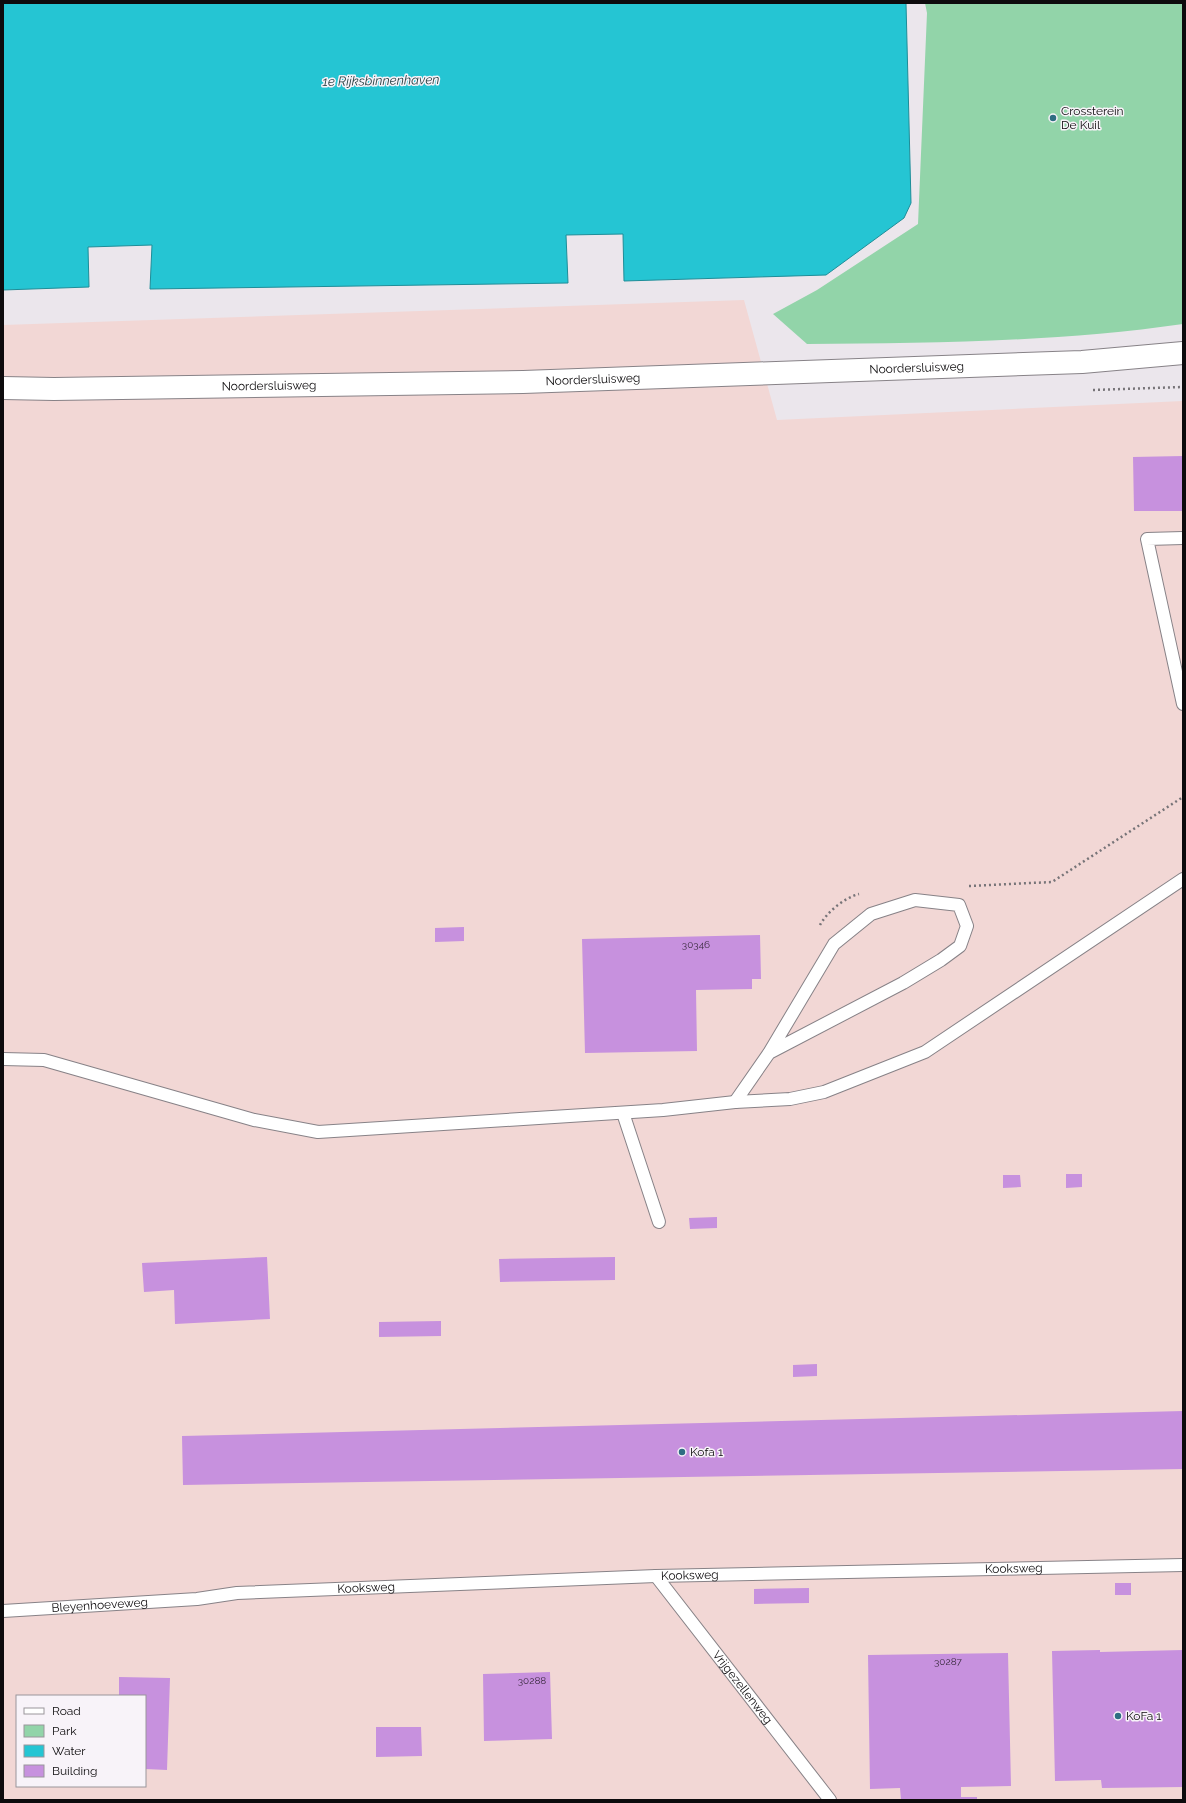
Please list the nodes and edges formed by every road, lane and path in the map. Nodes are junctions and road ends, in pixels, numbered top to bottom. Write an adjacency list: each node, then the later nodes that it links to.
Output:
1 (1183, 353): 2 (street, Noordersluisweg)
2 (3, 388)
3 (1183, 538): 4 (lane)
4 (1183, 704)
5 (1183, 879): 8 (lane)
6 (769, 1053): 6 (lane); 8 (lane)
7 (3, 1059): 9 (lane)
8 (735, 1102): 9 (lane)
9 (624, 1113): 10 (lane)
10 (659, 1222)
11 (1183, 1565): 12 (lane, Kooksweg)
12 (656, 1576): 13 (lane, Kooksweg); 15 (lane, Vrijgezellenweg)
13 (197, 1599): 14 (lane, Bleyenhoeveweg)
14 (3, 1611)
15 (830, 1800)

